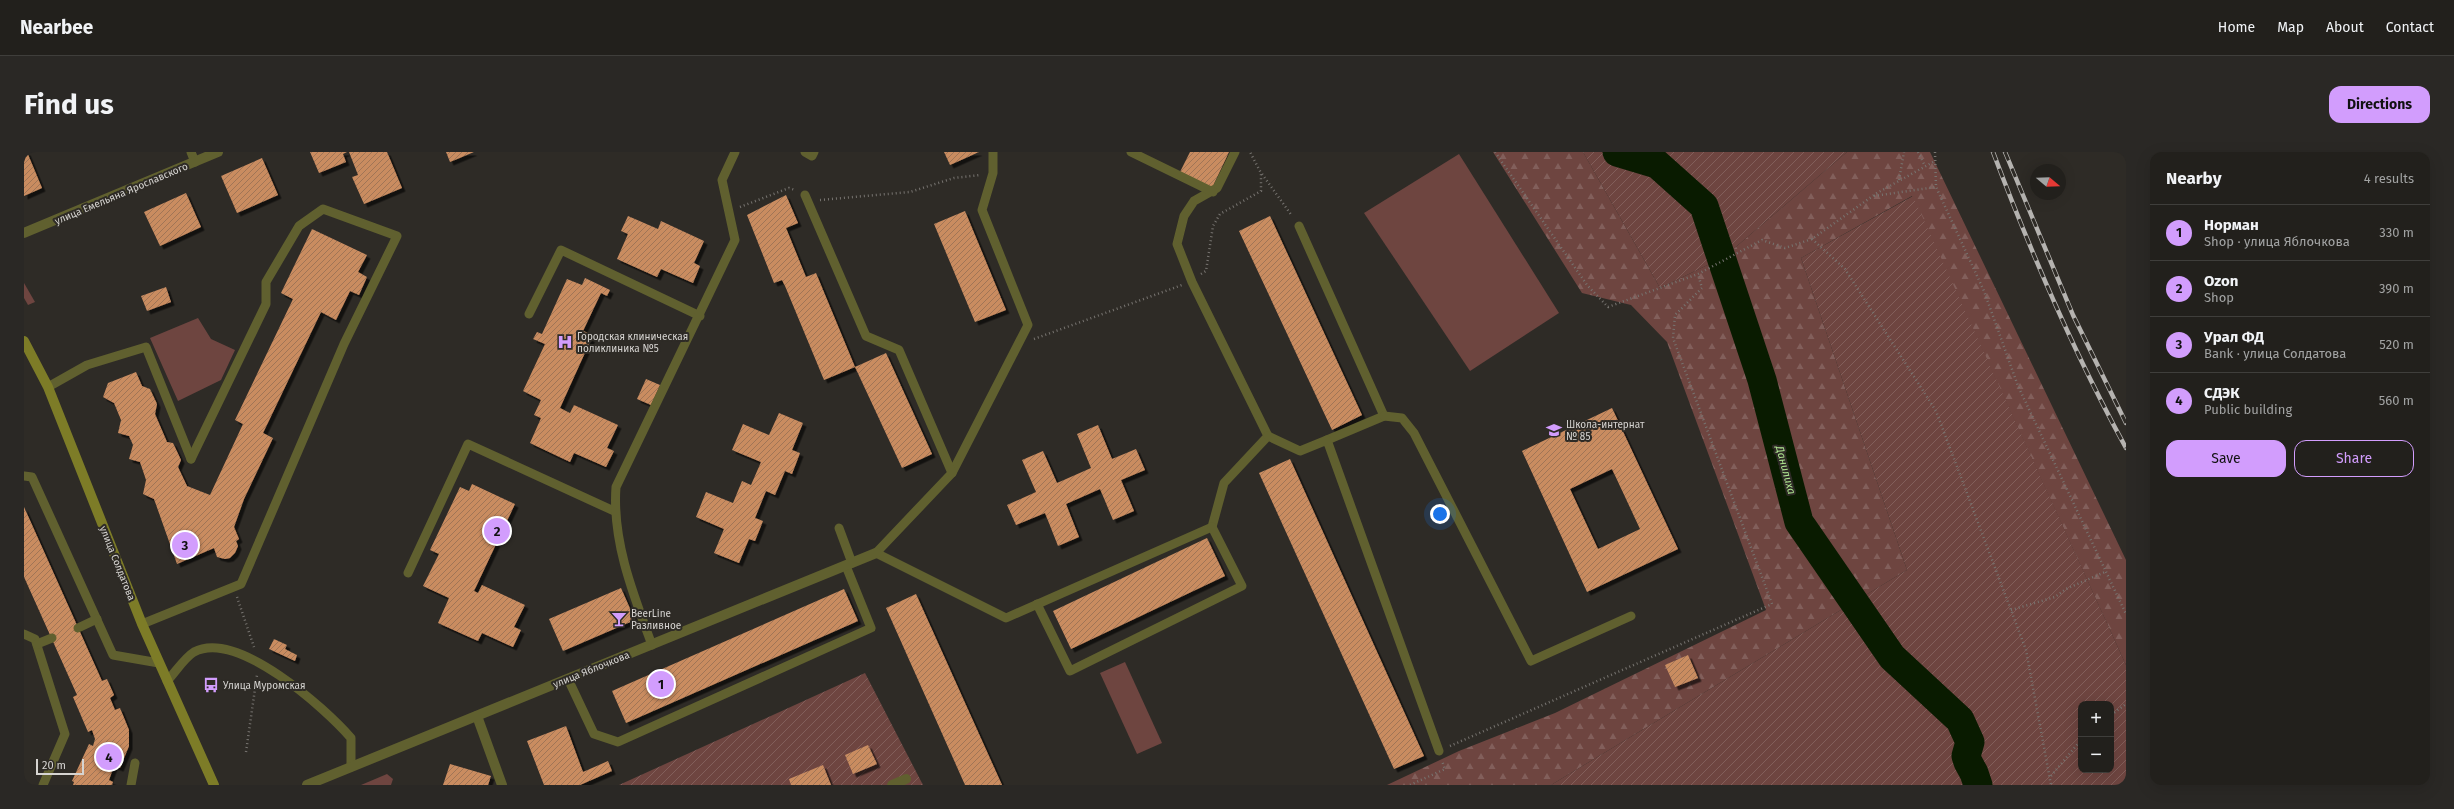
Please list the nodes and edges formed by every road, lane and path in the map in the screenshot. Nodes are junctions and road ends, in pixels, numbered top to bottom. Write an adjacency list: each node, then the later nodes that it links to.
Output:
1 (191, 152): 15 (lane)
2 (218, 152): 15 (street, улица Емельяна Ярославского)
3 (734, 152): 24 (lane)
4 (805, 152): 5 (lane)
5 (814, 152)
6 (993, 152): 17 (lane)
7 (1131, 152): 21 (lane)
8 (1235, 152): 21 (lane)
9 (1250, 152): 18 (path)
10 (1495, 152): 28 (path)
11 (1904, 152): 19 (path)
12 (1918, 152): 16 (path)
13 (1935, 152): 14 (path)
14 (1934, 161): 16 (path); 20 (path)
15 (195, 162): 26 (street, улица Емельяна Ярославского)
16 (1925, 166): 19 (path)
17 (993, 173): 22 (path); 34 (lane)
18 (1261, 173): 25 (path); 29 (path)
19 (1899, 181): 23 (path)
20 (1936, 187): 23 (path); 47 (path)
21 (1214, 192): 29 (lane)
22 (805, 195): 24 (path); 40 (lane)
23 (1873, 196): 27 (path)
24 (728, 211): 32 (lane)
25 (1299, 226): 37 (lane)
26 (24, 233)
27 (1812, 238): 28 (path); 50 (path)
28 (1698, 274): 67 (path)
29 (1192, 282): 38 (lane)
30 (1176, 287): 34 (path)
31 (529, 314): 32 (lane)
32 (700, 316): 42 (lane)
33 (24, 341): 35 (main road, улица Солдатова)
34 (1019, 345): 40 (lane)
35 (27, 354): 36 (main road, улица Солдатова)
36 (48, 387): 54 (main road, улица Солдатова); 54 (lane)
37 (1384, 416): 39 (lane); 52 (lane)
38 (1268, 436): 39 (lane); 43 (lane)
39 (1327, 440): 67 (lane)
40 (952, 473): 45 (lane)
41 (24, 476): 53 (lane)
42 (614, 511): 48 (lane); 59 (lane)
43 (1212, 527): 49 (lane); 49 (lane)
44 (839, 528): 46 (lane)
45 (876, 553): 46 (street, улица Яблочкова); 49 (lane)
46 (849, 564): 59 (street, улица Яблочкова); 61 (lane)
47 (2105, 572): 50 (path); 51 (path)
48 (408, 573)
49 (1037, 604)
50 (2011, 610): 70 (path)
51 (2126, 614)
52 (1631, 616)
53 (97, 619): 55 (lane); 60 (lane)
54 (142, 624): 60 (main road, улица Солдатова)
55 (78, 628)
56 (24, 634): 58 (lane)
57 (52, 638): 58 (lane)
58 (36, 644): 72 (lane)
59 (652, 645): 61 (street, улица Яблочкова)
60 (159, 663): 62 (main road, улица Солдатова)
61 (568, 679): 65 (street, улица Яблочкова)
62 (167, 681): 69 (lane); 74 (main road, улица Солдатова)
63 (2126, 704): 64 (path)
64 (2114, 713)
65 (477, 716): 69 (street, улица Яблочкова); 76 (street)
66 (2078, 744): 70 (path)
67 (1439, 751): 78 (path)
68 (135, 763): 73 (lane)
69 (351, 768): 75 (street, улица Яблочкова)
70 (2051, 776): 79 (path)
71 (906, 779): 77 (street)
72 (42, 785)
73 (131, 785)
74 (214, 785)
75 (307, 785)
76 (502, 785)
77 (892, 785)
78 (1410, 785)
79 (2052, 785)

